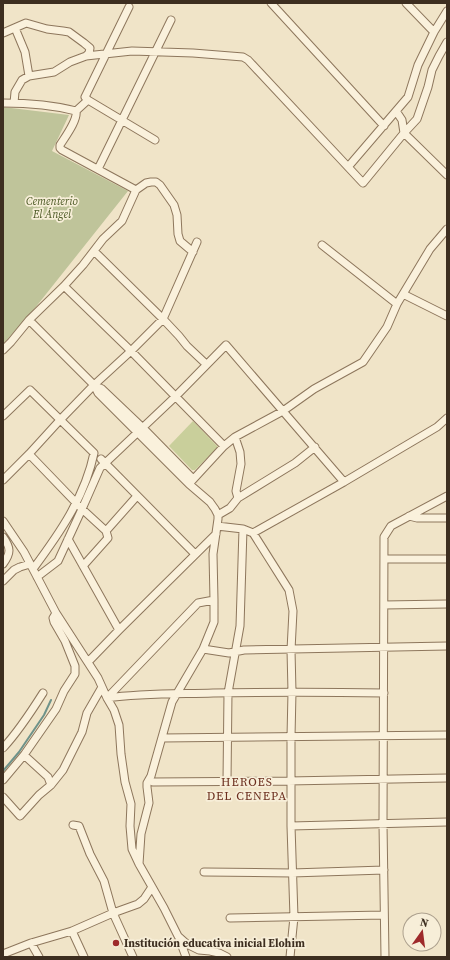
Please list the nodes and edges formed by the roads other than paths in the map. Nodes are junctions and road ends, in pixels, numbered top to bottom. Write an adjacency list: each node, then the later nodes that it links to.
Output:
1 (270, 3): 20 (street)
2 (406, 3): 7 (street)
3 (129, 7): 11 (street)
4 (447, 11): 7 (street)
5 (171, 20): 10 (street)
6 (15, 28): 8 (street); 12 (street); 13 (street)
7 (434, 32): 18 (street)
8 (3, 33)
9 (447, 42): 21 (street)
10 (156, 52): 11 (street); 19 (street); 23 (street)
11 (106, 54): 12 (street); 14 (street)
12 (86, 56): 13 (street)
13 (29, 76): 16 (street)
14 (88, 100): 17 (street); 19 (street)
15 (3, 103): 16 (street)
16 (14, 103): 17 (street)
17 (76, 111): 24 (street)
18 (396, 111): 20 (street); 21 (street)
19 (122, 120): 22 (street); 24 (street)
20 (384, 126): 23 (street)
21 (404, 133): 23 (street); 25 (street)
22 (156, 140)
23 (348, 167)
24 (98, 169): 26 (street)
25 (447, 175)
26 (136, 190): 30 (street); 31 (street)
27 (447, 229): 33 (street)
28 (197, 242): 31 (street)
29 (322, 245): 34 (street)
30 (94, 251): 32 (street); 37 (street)
31 (193, 252): 37 (street)
32 (64, 286): 36 (street); 39 (street)
33 (403, 294): 34 (street); 35 (street)
34 (397, 304): 43 (street)
35 (447, 316)
36 (29, 320): 38 (street); 41 (street)
37 (163, 320): 39 (street); 40 (street)
38 (3, 350)
39 (131, 351): 41 (street); 42 (street)
40 (206, 364): 42 (street); 43 (street)
41 (94, 385): 46 (street); 47 (street); 47 (street)
42 (175, 397): 47 (street); 49 (street)
43 (283, 411): 48 (street); 50 (street)
44 (3, 416): 46 (street)
45 (447, 418): 55 (street)
46 (60, 420): 51 (street); 59 (street)
47 (140, 430): 52 (street); 54 (street)
48 (235, 437): 49 (street); 58 (street)
49 (224, 446): 54 (street)
50 (314, 447): 55 (street); 58 (street)
51 (29, 454): 53 (street); 59 (street)
52 (104, 461): 56 (street); 59 (street)
53 (3, 480)
54 (191, 481): 60 (street)
55 (344, 482): 67 (street)
56 (137, 496): 66 (street); 71 (street)
57 (447, 496): 61 (street)
58 (238, 498): 60 (street)
59 (79, 506): 66 (street); 70 (street); 76 (street)
60 (218, 515): 64 (street)
61 (409, 516): 62 (street); 72 (street)
62 (447, 518)
63 (3, 521): 76 (street)
64 (217, 526): 65 (street); 68 (street)
65 (243, 529): 67 (street); 87 (street)
66 (106, 531): 75 (street)
67 (253, 533): 86 (street)
68 (216, 534): 71 (street); 78 (street)
69 (3, 537): 74 (street)
70 (68, 539): 75 (street); 76 (street)
71 (195, 554): 82 (street)
72 (384, 559): 73 (street); 80 (street)
73 (447, 559)
74 (3, 564)
75 (83, 566): 82 (street)
76 (34, 571): 77 (street); 81 (street)
77 (3, 581)
78 (214, 600): 85 (street); 95 (street)
79 (447, 604): 80 (street)
80 (384, 605): 84 (street)
81 (56, 613): 88 (street); 102 (street)
82 (119, 630): 88 (street)
83 (447, 646): 84 (street)
84 (384, 648): 86 (street); 93 (street)
85 (203, 649): 87 (street); 94 (street)
86 (291, 650): 87 (street); 90 (street)
87 (236, 651): 92 (street)
88 (88, 662): 89 (street)
89 (102, 687): 95 (street); 109 (street)
90 (292, 692): 92 (street); 93 (street); 98 (street)
91 (43, 693): 101 (street)
92 (228, 693): 94 (street); 100 (street)
93 (384, 693): 97 (street)
94 (177, 694): 95 (street); 99 (street)
95 (107, 698): 115 (street)
96 (447, 735): 97 (street)
97 (384, 736): 98 (street); 104 (street)
98 (291, 737): 100 (street); 107 (street)
99 (162, 738): 100 (street); 115 (street)
100 (228, 738): 106 (street)
101 (3, 748)
102 (24, 755): 105 (street); 109 (street)
103 (447, 778): 104 (street)
104 (384, 779): 107 (street); 112 (street)
105 (3, 780)
106 (227, 781): 107 (street); 108 (street)
107 (291, 781): 114 (street)
108 (153, 782)
109 (51, 785): 110 (street)
110 (3, 798)
111 (447, 822): 112 (street)
112 (383, 824): 114 (street); 116 (street)
113 (73, 825): 120 (street)
114 (291, 826): 118 (street)
115 (139, 864): 119 (street)
116 (384, 870): 118 (street); 121 (street)
117 (204, 872): 118 (street)
118 (292, 873): 122 (street)
119 (152, 887): 120 (street); 125 (street)
120 (113, 913): 124 (street); 130 (street)
121 (384, 916): 122 (street); 134 (street)
122 (294, 917): 123 (street); 133 (street)
123 (230, 918)
124 (72, 931): 126 (street); 129 (street)
125 (178, 936): 131 (street); 132 (street)
126 (32, 943): 127 (street); 128 (street)
127 (3, 954)
128 (39, 957)
129 (84, 957)
130 (133, 957)
131 (186, 957)
132 (227, 957)
133 (290, 957)
134 (385, 957)

